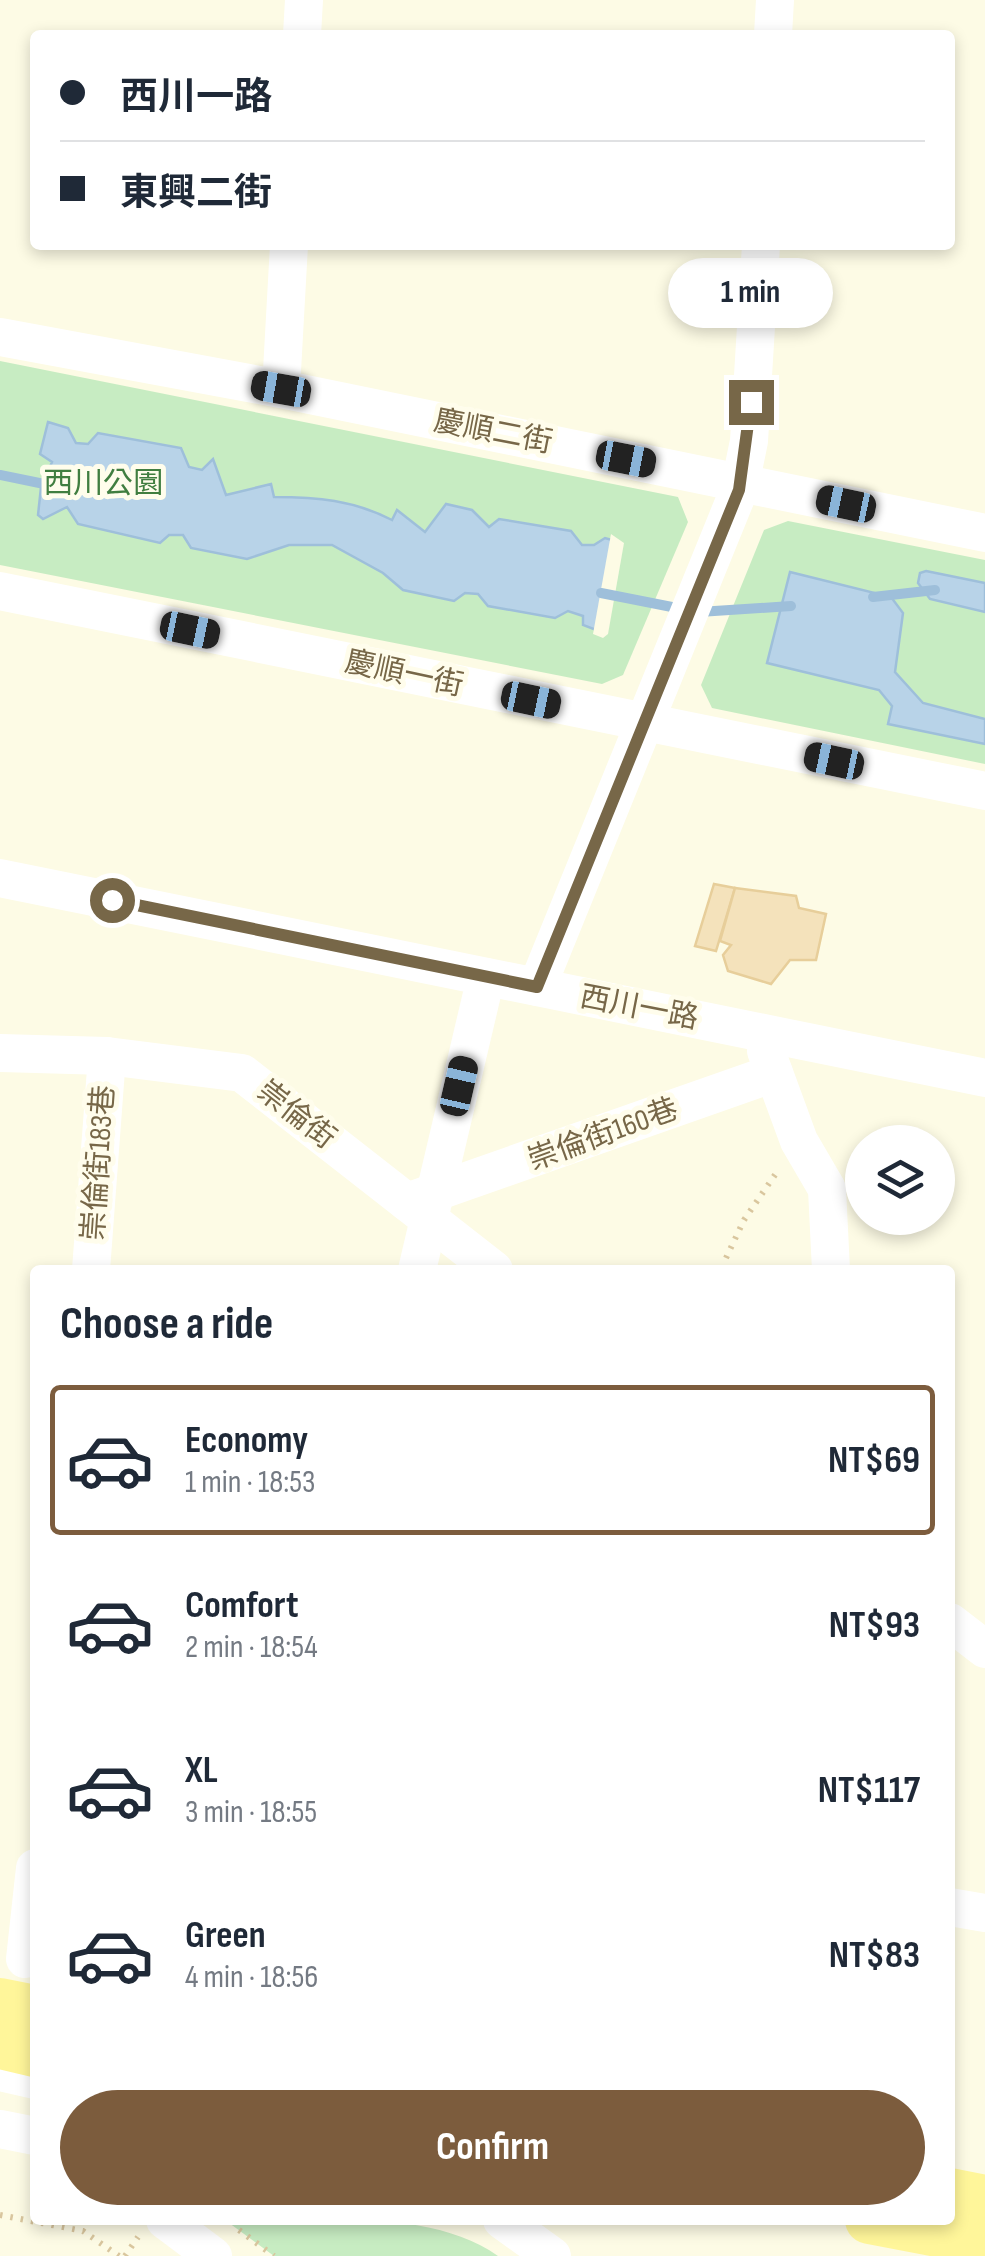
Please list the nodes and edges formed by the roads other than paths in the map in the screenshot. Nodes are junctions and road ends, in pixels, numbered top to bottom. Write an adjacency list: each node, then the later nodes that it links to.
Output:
1 (304, 0): 3 (street)
2 (776, 0): 4 (street)
3 (302, 30)
4 (773, 30)
5 (290, 250): 8 (street)
6 (761, 250): 9 (street)
7 (0, 337): 8 (street, 慶順二街)
8 (281, 389): 9 (street, 慶順二街)
9 (741, 482): 10 (street, 慶順二街); 12 (street)
10 (985, 534)
11 (0, 591): 12 (street, 慶順一街)
12 (645, 723): 13 (street, 慶順一街); 16 (street)
13 (985, 791)
14 (0, 878): 15 (street, 西川一路)
15 (486, 976): 16 (street, 西川一路); 22 (street)
16 (537, 987): 17 (street, 西川一路)
17 (759, 1032): 20 (street); 21 (street, 西川一路)
18 (0, 1052): 19 (street, 崇倫街)
19 (110, 1058): 22 (street, 崇倫街); 23 (street, 崇倫街183巷)
20 (774, 1074): 22 (street, 崇倫街160巷); 26 (street)
21 (985, 1078)
22 (422, 1205): 24 (street); 25 (street, 崇倫街)
23 (91, 1265)
24 (416, 1265)
25 (488, 1265)
26 (831, 1265)
27 (955, 1626): 28 (street)
28 (985, 1649)
29 (30, 1899): 32 (street)
30 (955, 1908): 31 (street)
31 (985, 1914)
32 (19, 1966)
33 (0, 2002): 34 (main road)
34 (30, 2008)
35 (0, 2046): 36 (main road)
36 (30, 2052)
37 (0, 2072): 38 (street)
38 (30, 2079)
39 (0, 2129): 40 (street)
40 (30, 2135)
41 (955, 2193): 42 (main road)
42 (985, 2199)
43 (172, 2225): 47 (street)
44 (509, 2225): 48 (street)
45 (895, 2225): 46 (main road)
46 (985, 2242)
47 (213, 2256)
48 (552, 2256)

